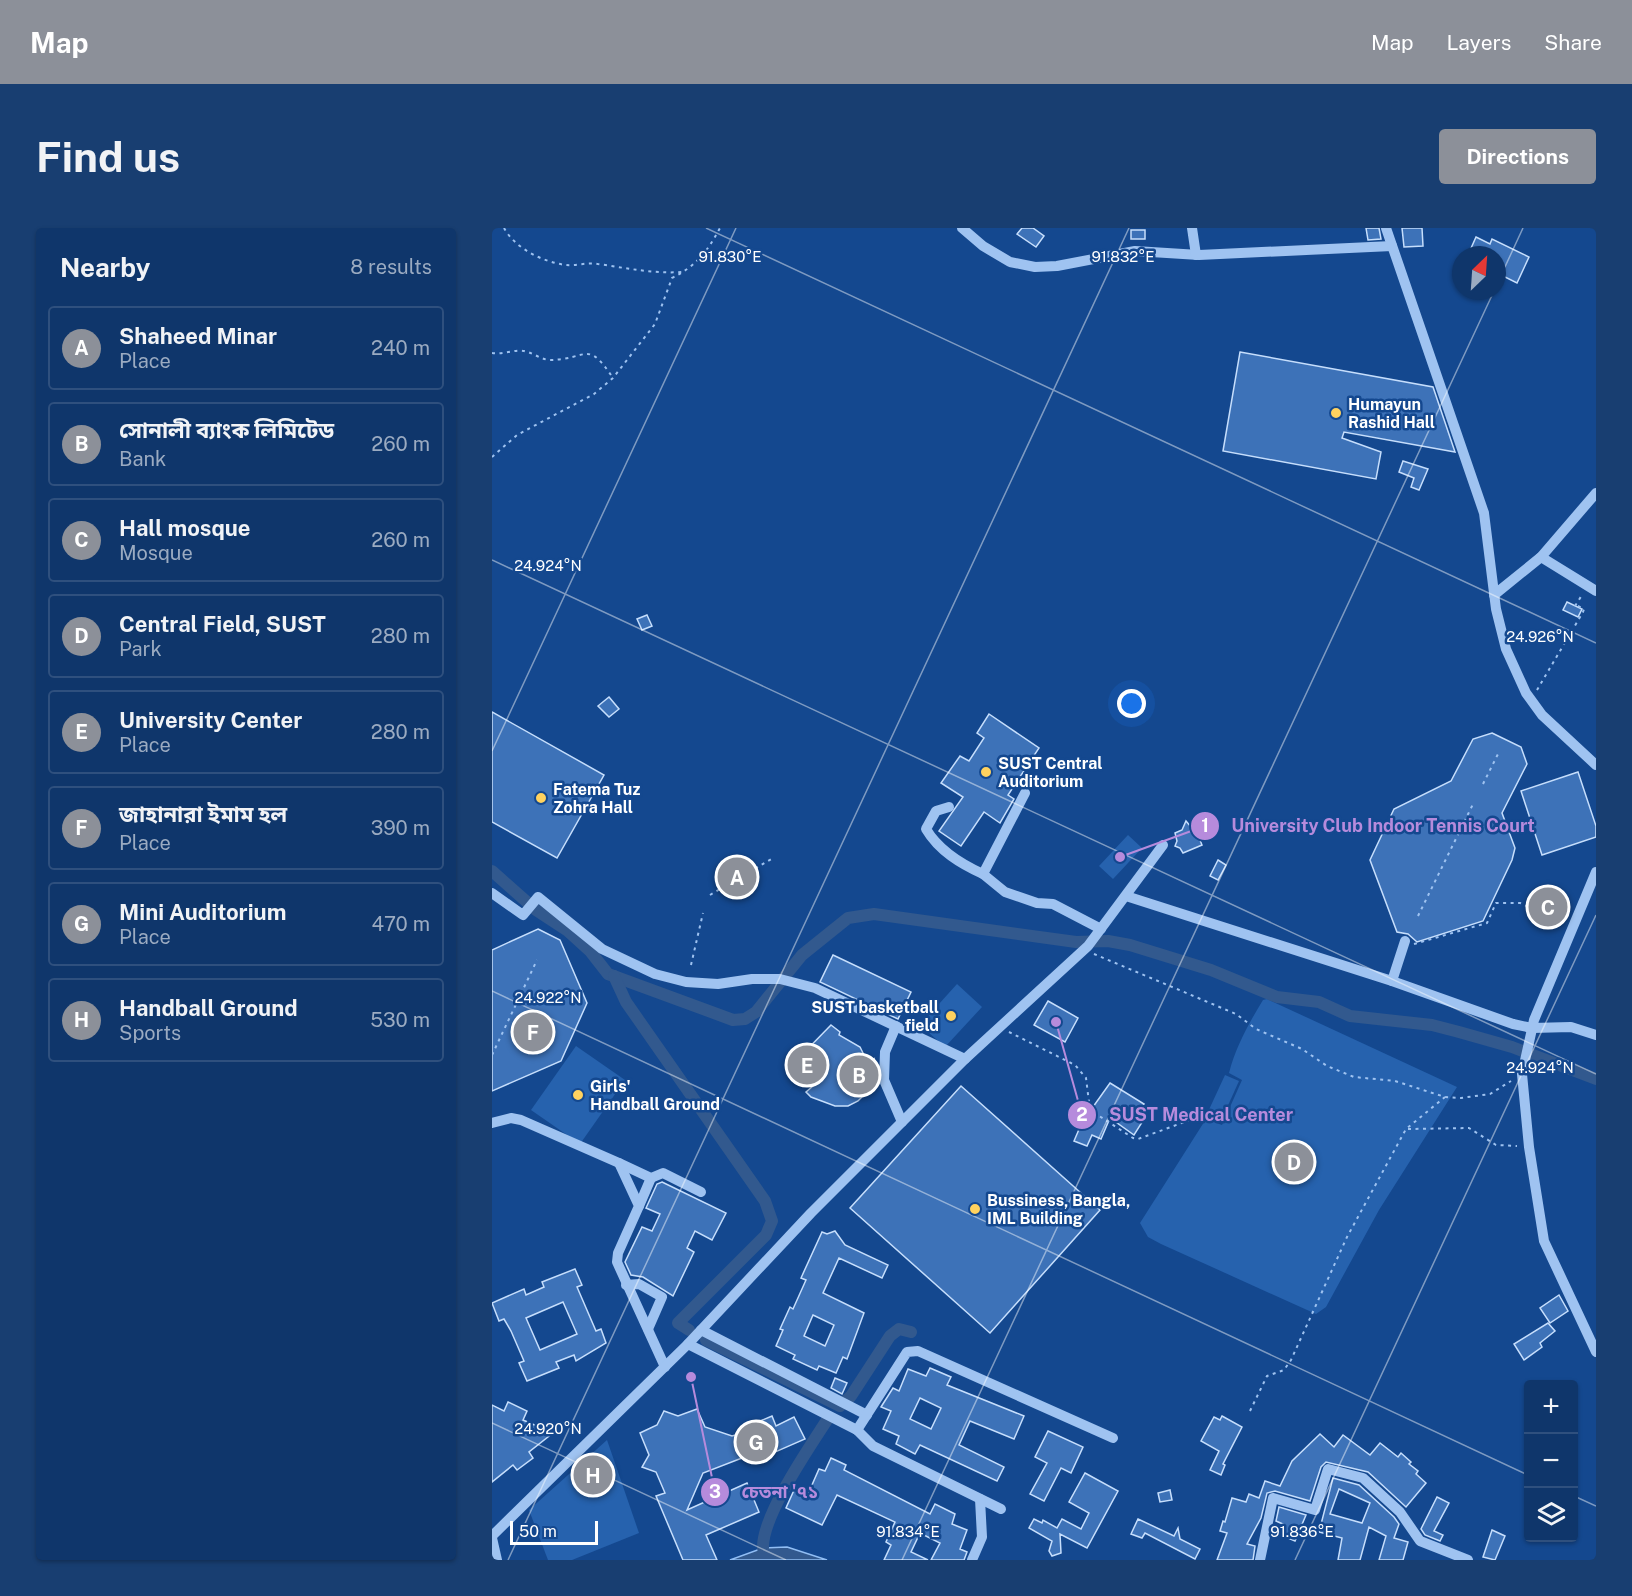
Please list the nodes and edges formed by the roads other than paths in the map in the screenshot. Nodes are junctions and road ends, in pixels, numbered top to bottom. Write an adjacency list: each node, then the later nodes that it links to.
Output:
1 (962, 228): 5 (street)
2 (1192, 228): 5 (street)
3 (1386, 228): 4 (street)
4 (1392, 246): 5 (street); 9 (street)
5 (1196, 255)
6 (1596, 493): 7 (street)
7 (1541, 557): 8 (street); 9 (street)
8 (1596, 591)
9 (1494, 595): 10 (street)
10 (1596, 765)
11 (1025, 793): 15 (street)
12 (949, 807): 15 (street)
13 (1163, 845): 17 (street)
14 (1596, 872): 22 (street)
15 (983, 874): 18 (street)
16 (492, 893): 21 (street)
17 (1126, 896): 18 (street); 20 (street)
18 (1091, 941): 24 (street)
19 (1406, 941): 20 (street)
20 (1392, 981): 22 (street)
21 (896, 1026): 24 (street); 25 (street)
22 (1532, 1028): 23 (street); 35 (street)
23 (1596, 1035)
24 (965, 1059): 25 (street)
25 (902, 1122): 33 (street)
26 (492, 1123): 27 (street)
27 (619, 1162): 28 (street); 30 (street)
28 (651, 1179): 29 (street); 30 (street)
29 (701, 1192)
30 (639, 1206): 31 (street)
31 (627, 1285): 32 (street); 32 (street)
32 (648, 1329): 36 (street)
33 (701, 1330): 34 (street); 37 (street)
34 (688, 1344): 36 (street); 38 (street)
35 (1596, 1352)
36 (664, 1368): 42 (street)
37 (867, 1415): 38 (street); 39 (street)
38 (857, 1430): 40 (street)
39 (1113, 1438)
40 (980, 1499): 41 (street); 44 (street)
41 (1001, 1509)
42 (492, 1537): 43 (street)
43 (497, 1560)
44 (972, 1560)
45 (1260, 1560): 46 (street)
46 (1468, 1560)

